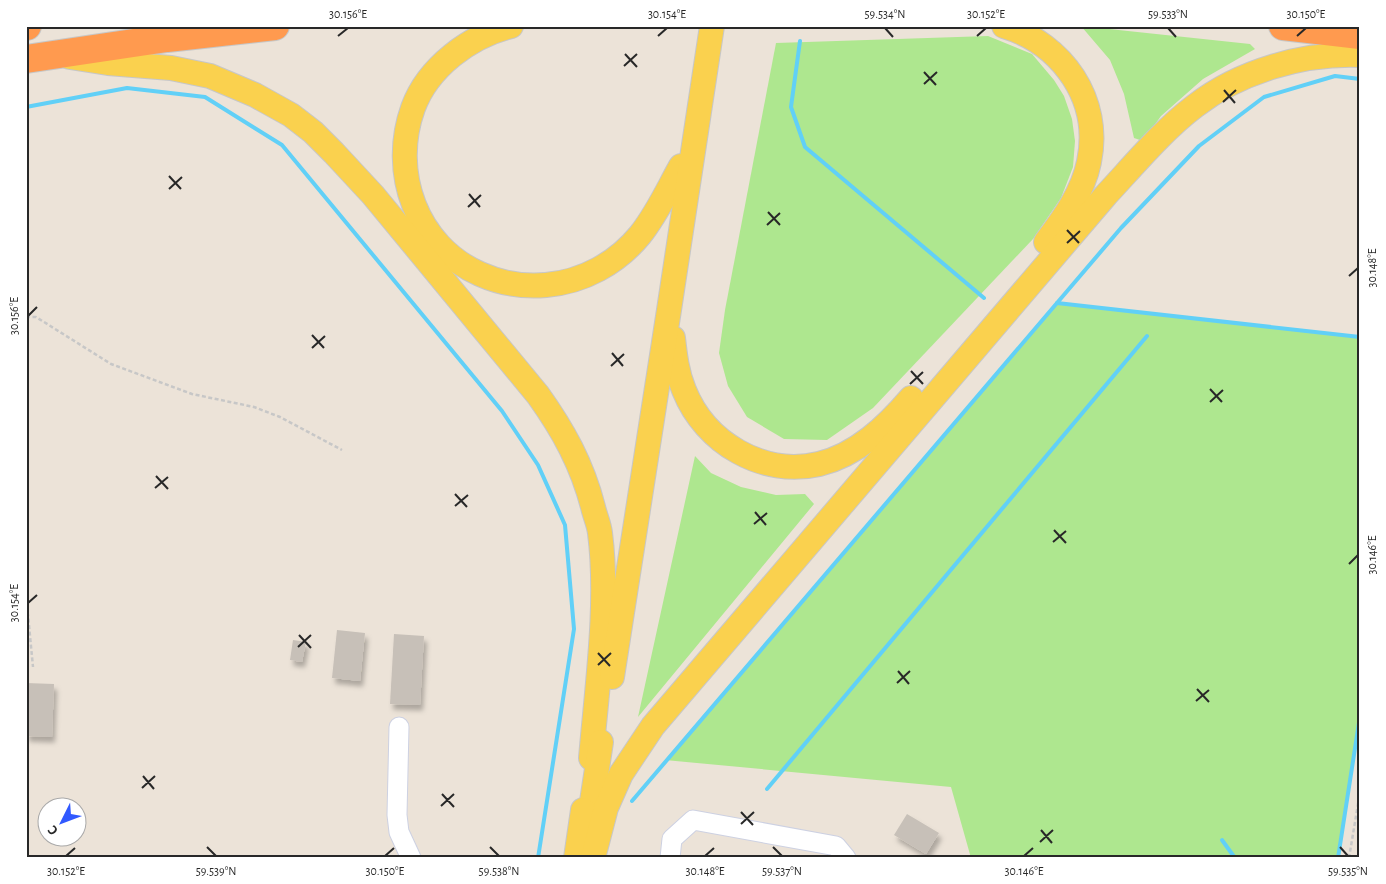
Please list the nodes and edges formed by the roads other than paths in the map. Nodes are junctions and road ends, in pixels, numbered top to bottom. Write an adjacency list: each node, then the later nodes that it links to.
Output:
1 (275, 26): 8 (highway)
2 (512, 26): 9 (main road)
3 (1004, 26): 10 (main road)
4 (1284, 26): 6 (highway)
5 (706, 34): 9 (main road); 10 (main road)
6 (1360, 35)
7 (1360, 55): 16 (main road)
8 (39, 57): 12 (main road)
9 (681, 166): 12 (main road)
10 (669, 310): 15 (main road)
11 (399, 727): 13 (lane)
12 (591, 758): 14 (main road)
13 (411, 858)
14 (576, 858)
15 (584, 858)
16 (594, 858)
17 (670, 858): 18 (lane)
18 (846, 858)

